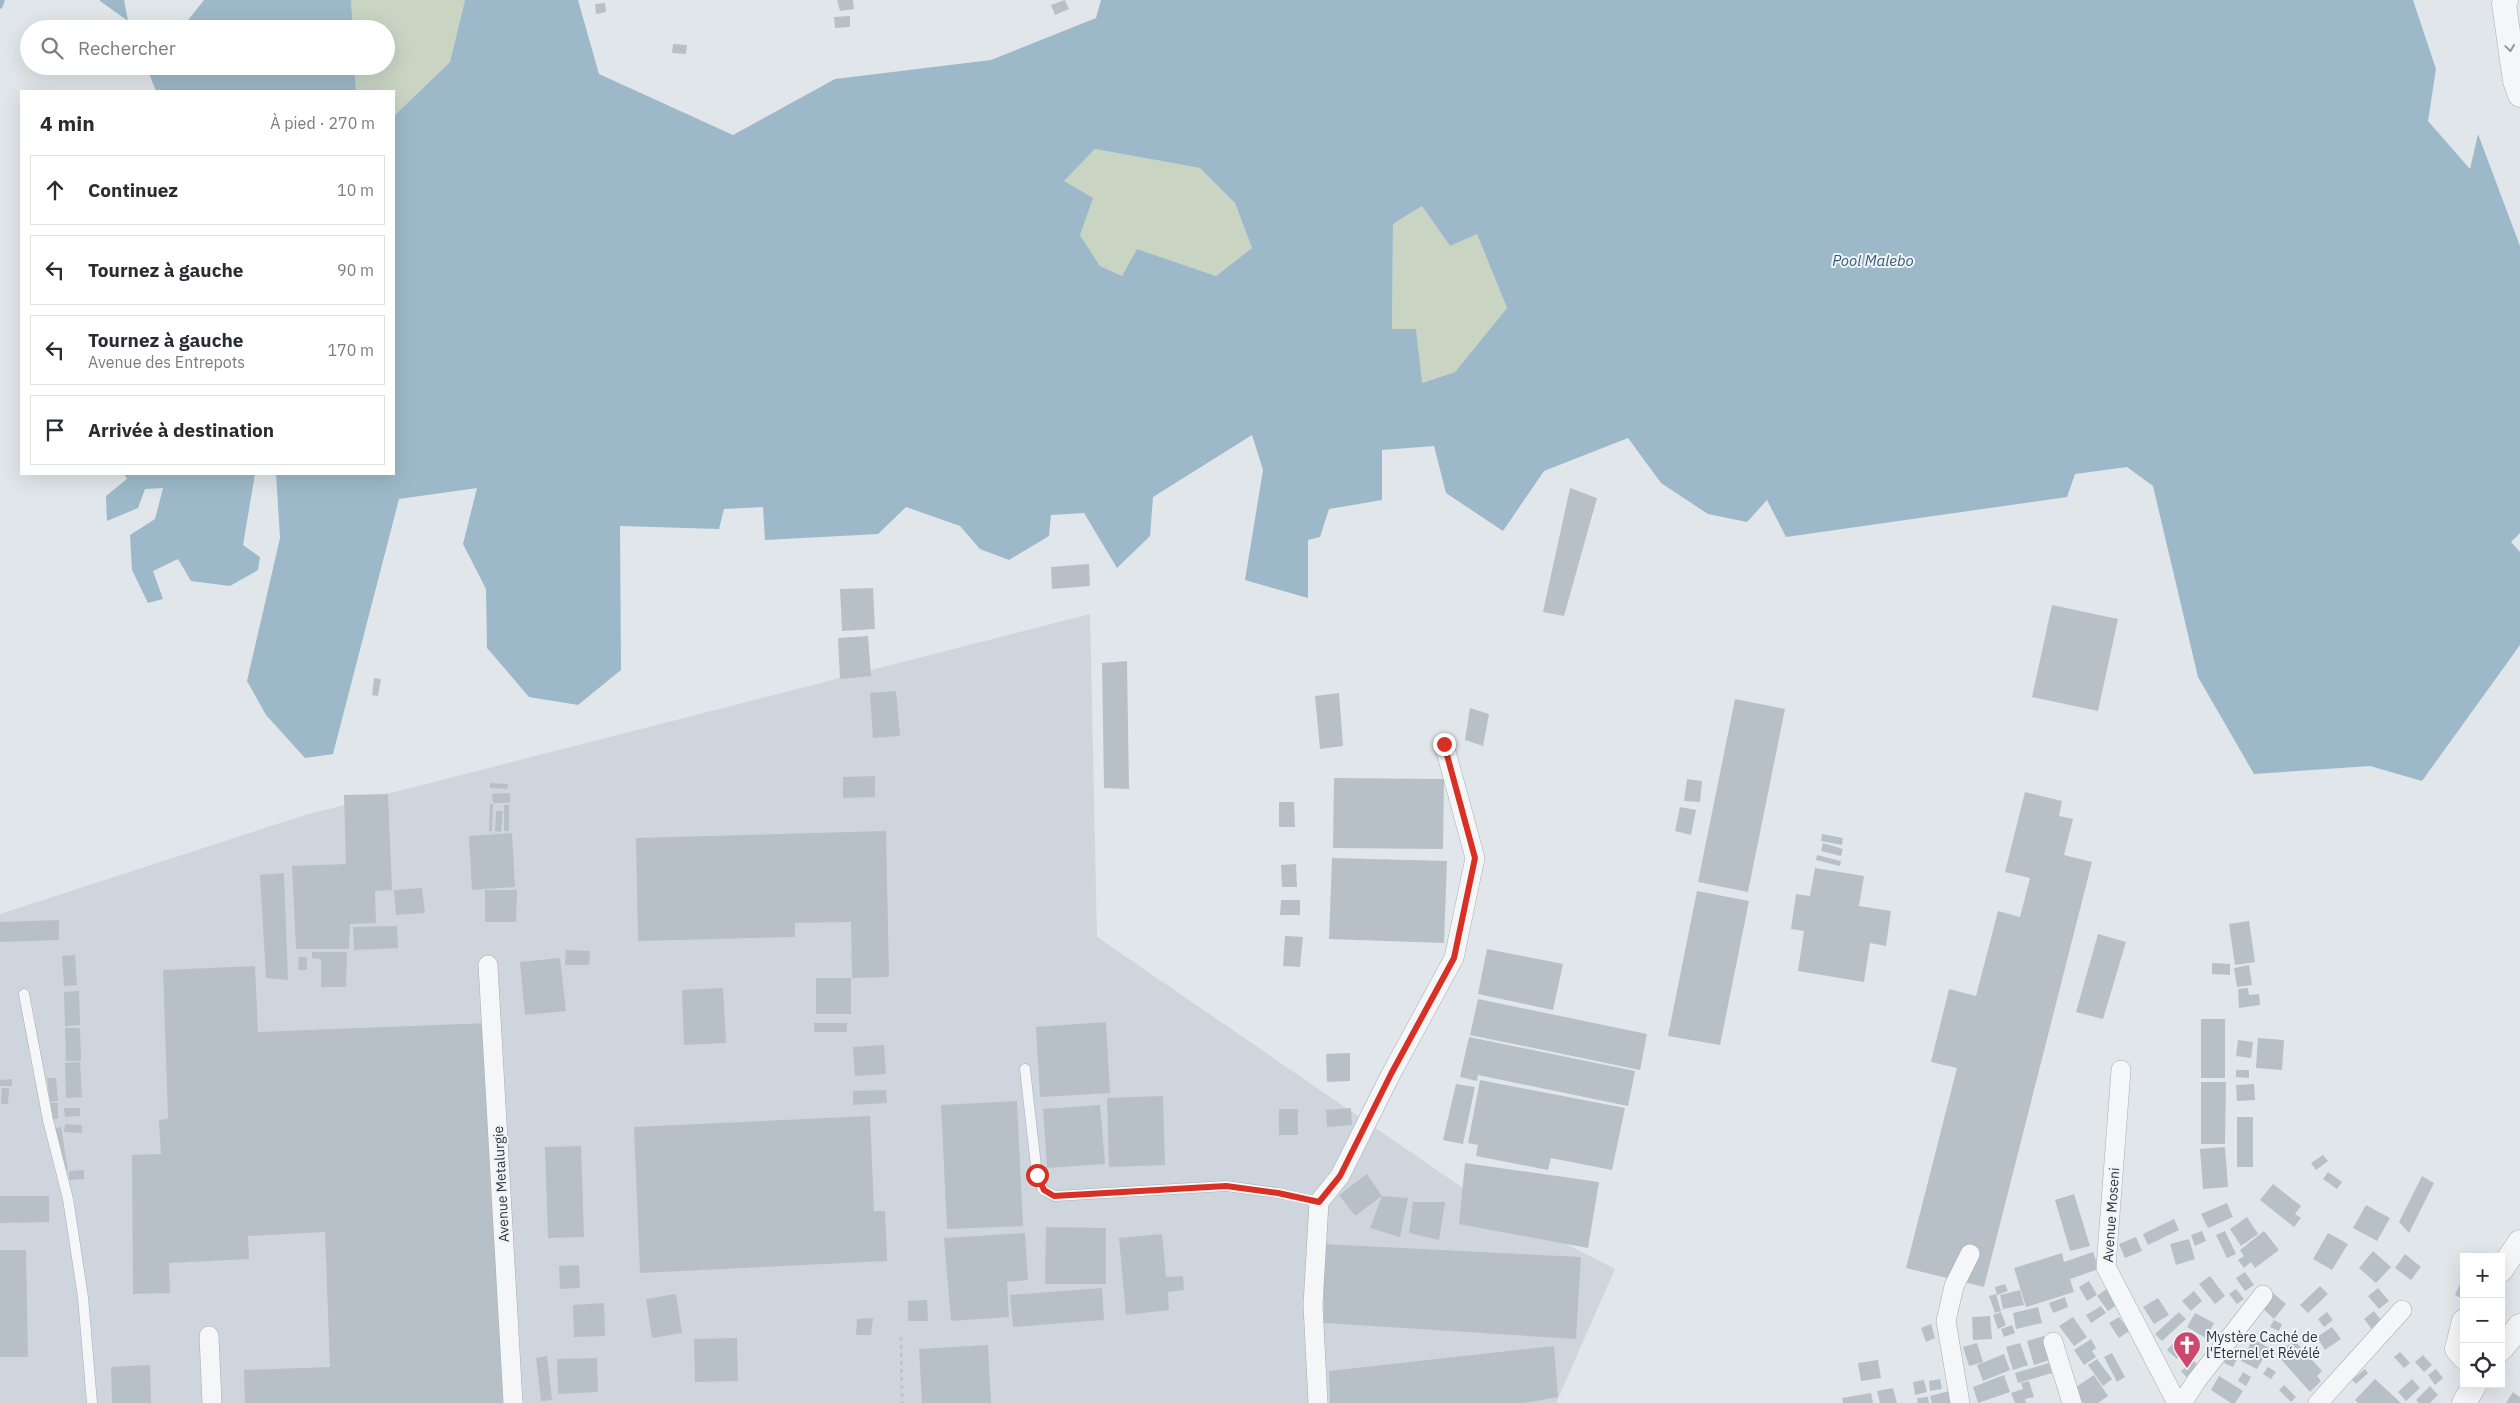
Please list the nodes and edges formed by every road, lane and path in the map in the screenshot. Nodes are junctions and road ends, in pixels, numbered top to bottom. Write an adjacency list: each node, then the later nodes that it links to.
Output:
1 (2506, 0): 2 (street, one-way to 2)
2 (2520, 96)
3 (1444, 744): 8 (street)
4 (488, 965): 24 (street, Avenue Metalurgie)
5 (24, 994): 22 (lane)
6 (1025, 1069): 8 (lane)
7 (2121, 1070): 29 (street, Avenue Moseni)
8 (1319, 1202): 26 (street)
9 (2520, 1242): 11 (street)
10 (1970, 1254): 27 (street)
11 (2505, 1264)
12 (2263, 1295): 30 (street)
13 (2402, 1310): 31 (street)
14 (2520, 1326): 19 (street)
15 (209, 1336): 23 (street)
16 (901, 1337): 25 (path)
17 (2460, 1337): 20 (street)
18 (2053, 1342): 28 (street)
19 (2505, 1345)
20 (2460, 1352)
21 (2473, 1388): 32 (street)
22 (92, 1403)
23 (212, 1403)
24 (513, 1403)
25 (902, 1403)
26 (1318, 1403)
27 (1960, 1403)
28 (2072, 1403)
29 (2177, 1403)
30 (2182, 1403)
31 (2318, 1403)
32 (2464, 1403)

